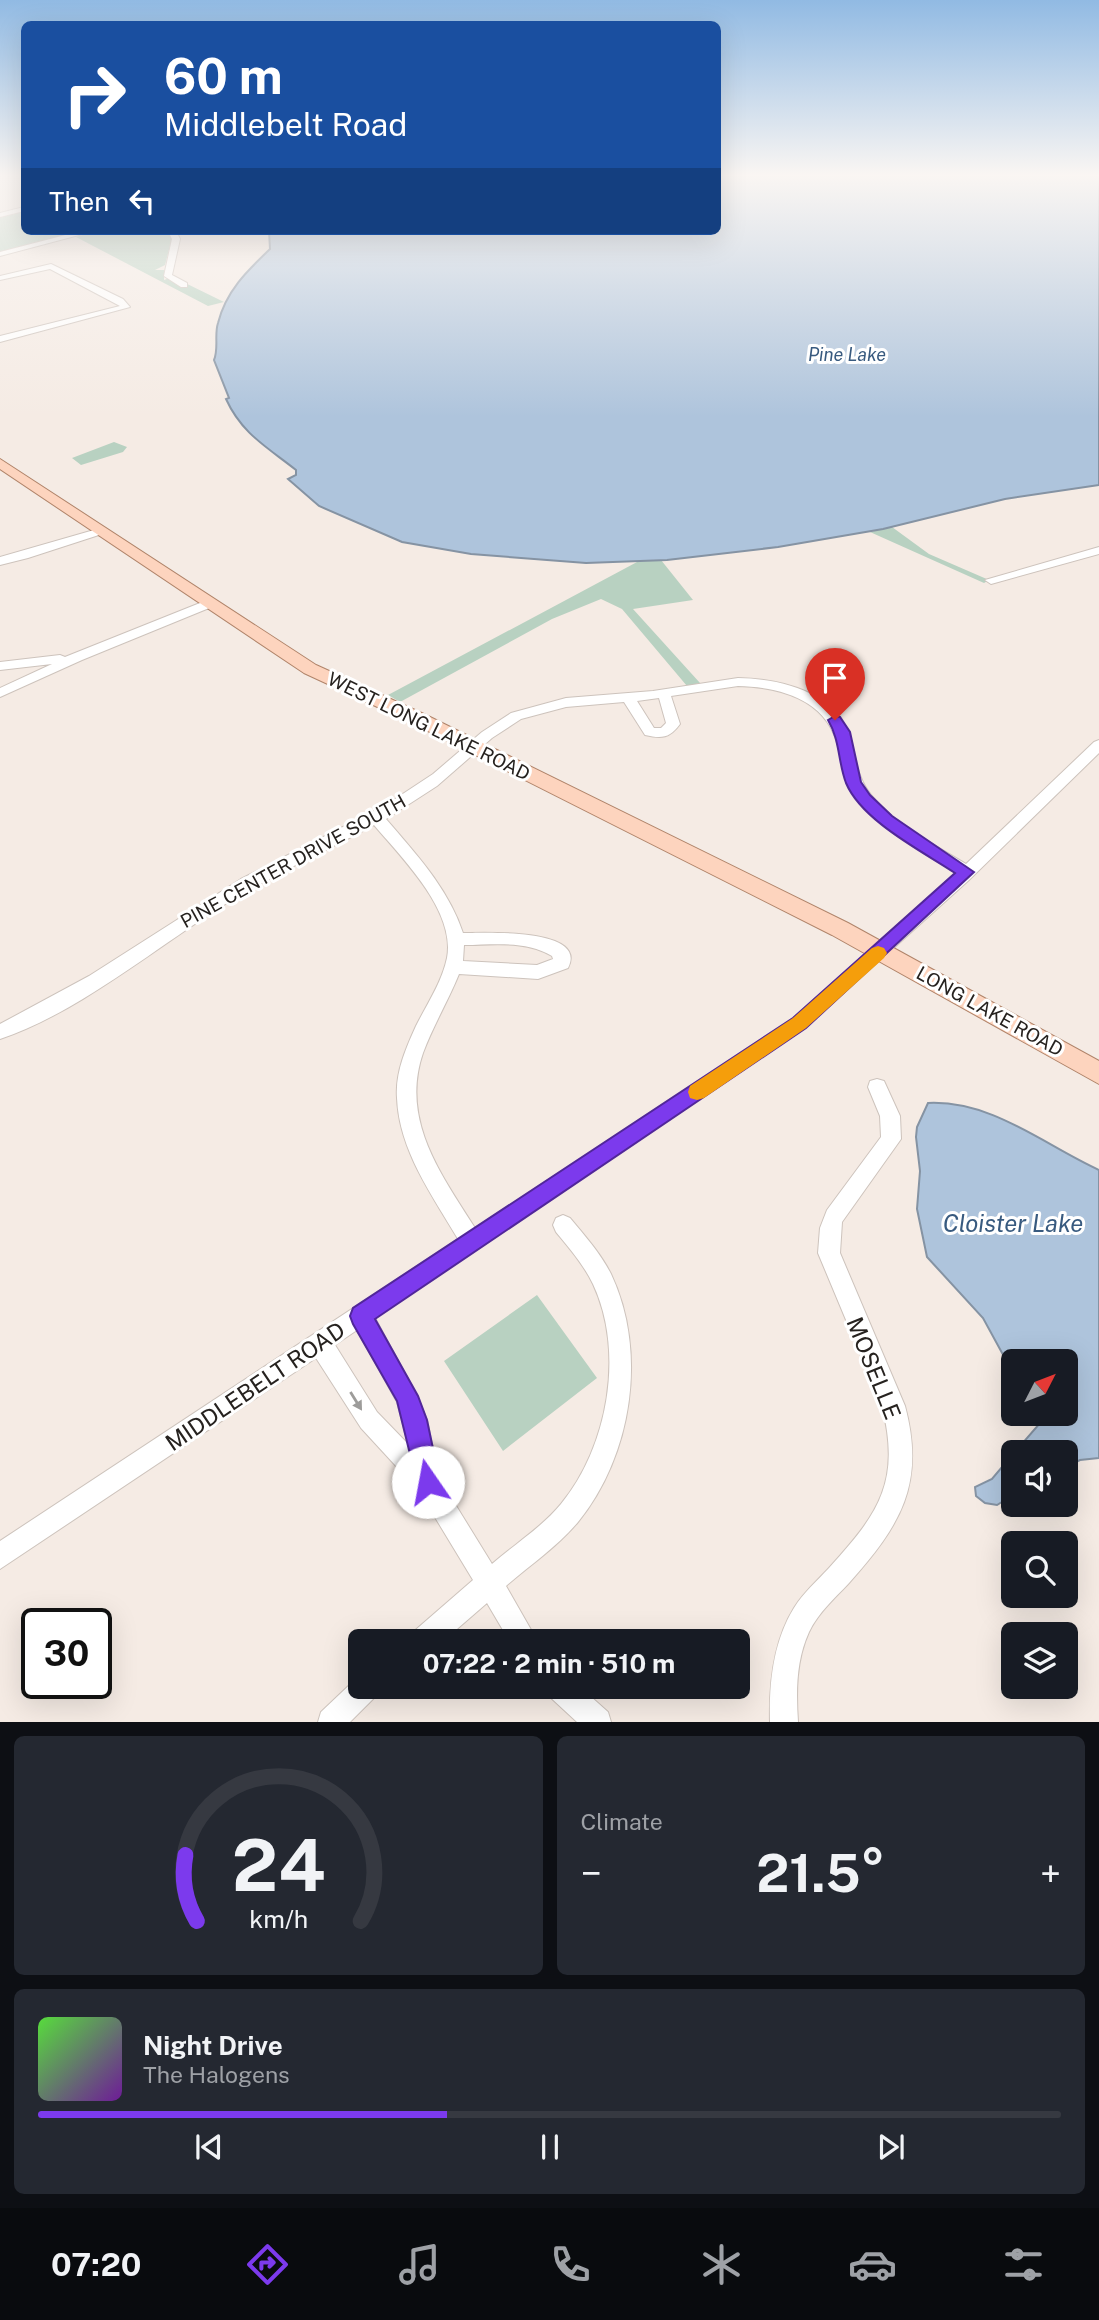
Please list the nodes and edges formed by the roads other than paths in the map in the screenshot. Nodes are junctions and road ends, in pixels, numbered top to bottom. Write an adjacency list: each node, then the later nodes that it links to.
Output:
1 (172, 256): 3 (street)
2 (0, 278): 4 (street)
3 (184, 285)
4 (0, 339)
5 (0, 463): 6 (main road, WEST LONG LAKE ROAD)
6 (101, 531): 8 (street); 10 (main road, WEST LONG LAKE ROAD)
7 (1099, 550): 9 (street)
8 (0, 561)
9 (991, 580)
10 (209, 603): 11 (street); 17 (main road, WEST LONG LAKE ROAD)
11 (77, 657): 12 (street); 13 (street)
12 (0, 666)
13 (0, 693)
14 (664, 694): 15 (street, PINE CENTER DRIVE SOUTH); 15 (street); 19 (street, PINE CENTER DRIVE SOUTH)
15 (628, 698): 17 (street, PINE CENTER DRIVE SOUTH)
16 (1099, 745): 19 (street, MIDDLEBELT ROAD)
17 (473, 746): 18 (street, PINE CENTER DRIVE SOUTH); 21 (main road, WEST LONG LAKE ROAD)
18 (376, 817): 20 (street); 23 (street, PINE CENTER DRIVE SOUTH)
19 (966, 872): 21 (street, MIDDLEBELT ROAD)
20 (456, 939): 22 (street); 22 (street)
21 (880, 951): 24 (main road, LONG LAKE ROAD); 27 (street, MIDDLEBELT ROAD)
22 (453, 967): 27 (street)
23 (0, 1032)
24 (1099, 1073)
25 (877, 1087): 39 (street, MOSELLE)
26 (563, 1225): 32 (street)
27 (472, 1242): 28 (street, MIDDLEBELT ROAD)
28 (361, 1316): 29 (street, MIDDLEBELT ROAD); 30 (street)
29 (320, 1343): 30 (street, one-way to 30); 31 (street, MIDDLEBELT ROAD)
30 (428, 1482): 32 (street)
31 (0, 1556)
32 (488, 1585): 33 (street); 34 (street)
33 (436, 1629)
34 (517, 1629)
35 (353, 1699): 37 (street)
36 (573, 1699): 38 (street)
37 (331, 1721)
38 (598, 1721)
39 (784, 1721)

